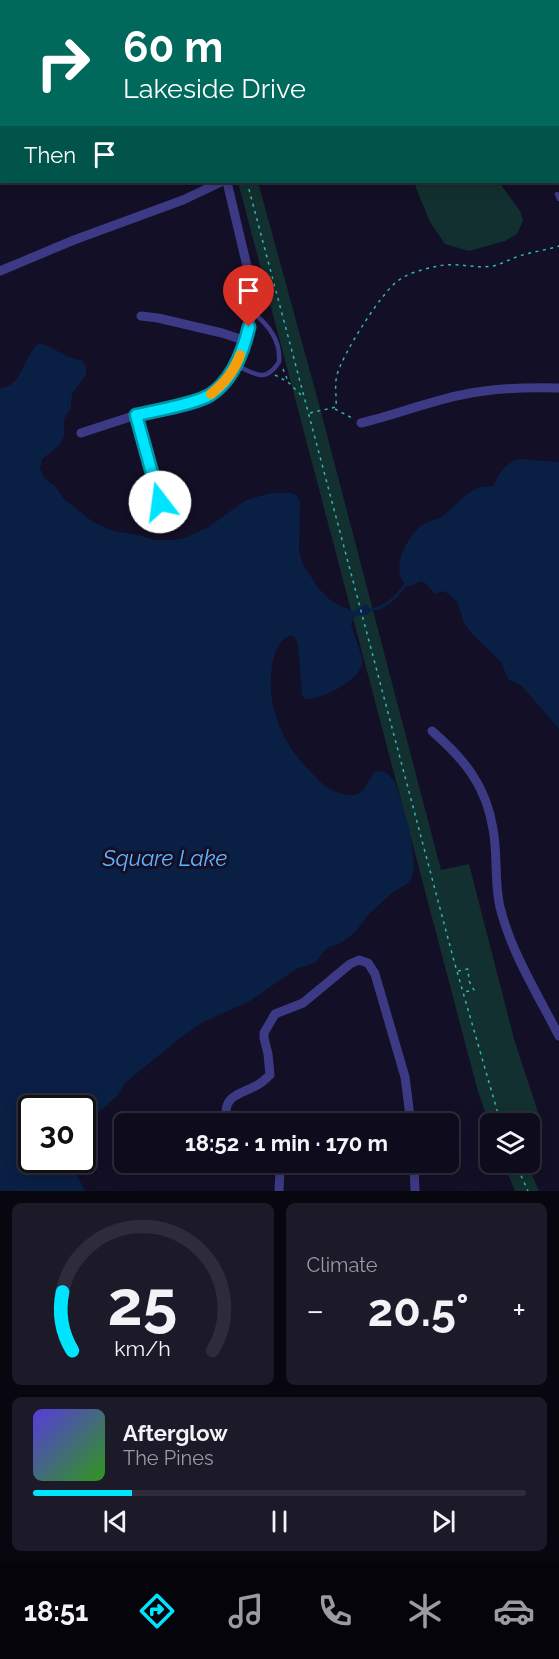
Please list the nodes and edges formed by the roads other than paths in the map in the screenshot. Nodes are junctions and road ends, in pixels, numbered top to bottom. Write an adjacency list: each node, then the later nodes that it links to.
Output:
1 (219, 183): 3 (street)
2 (227, 183): 4 (street)
3 (0, 271)
4 (252, 312): 6 (street); 7 (lane)
5 (141, 316): 6 (street)
6 (246, 341): 7 (street)
7 (236, 366): 9 (street)
8 (559, 388): 10 (street)
9 (136, 415): 11 (street); 12 (street)
10 (361, 423)
11 (81, 433)
12 (160, 502)
13 (432, 731): 14 (street)
14 (559, 1036)
15 (226, 1113): 16 (street)
16 (410, 1113)
17 (280, 1173): 19 (street)
18 (414, 1173): 20 (street)
19 (279, 1191)
20 (415, 1191)

